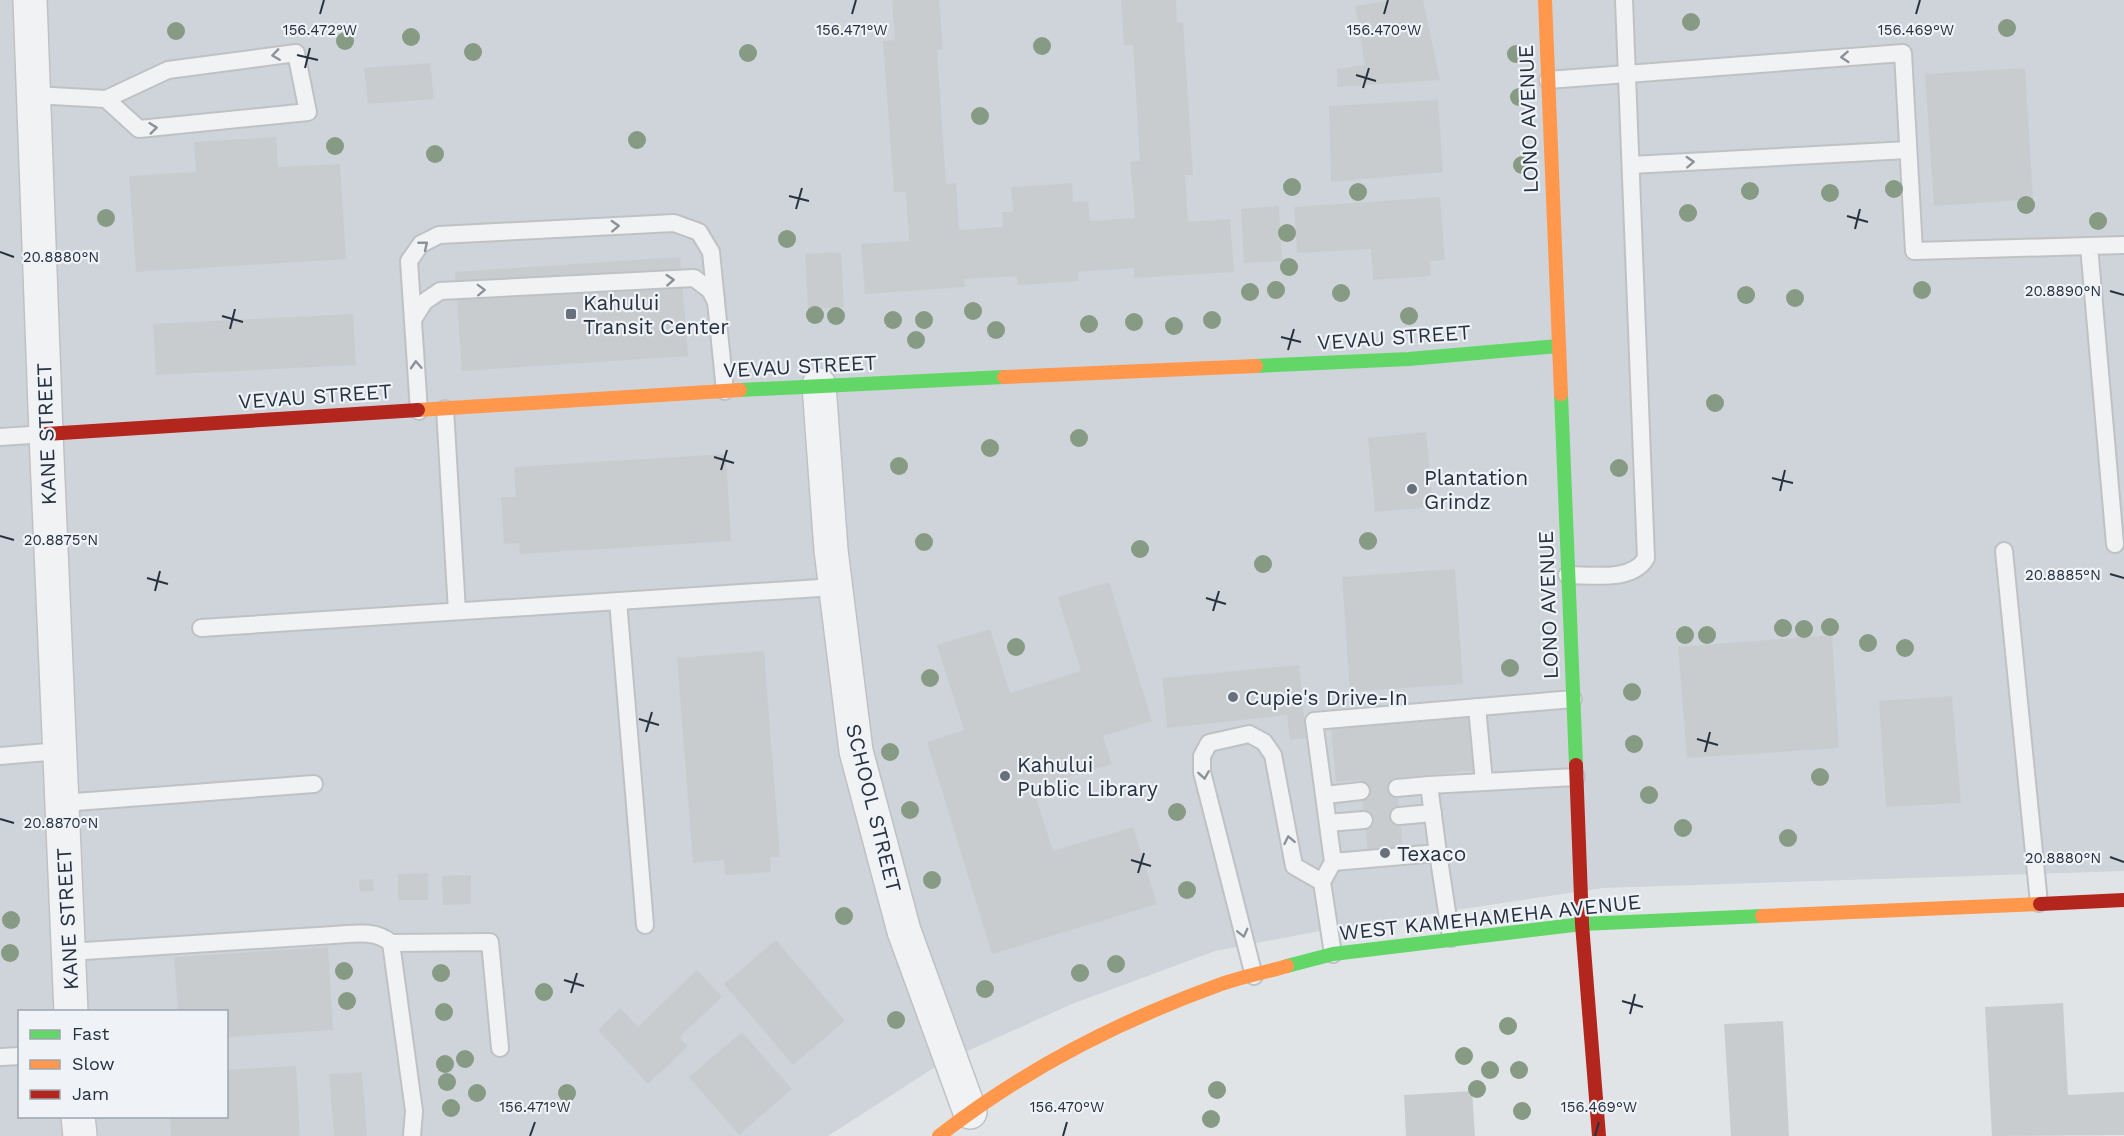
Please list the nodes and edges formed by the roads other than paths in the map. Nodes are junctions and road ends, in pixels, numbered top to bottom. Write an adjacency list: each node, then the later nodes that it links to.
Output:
1 (30, 0): 6 (street, KANE STREET)
2 (1545, 0): 5 (street, LONO AVENUE)
3 (1624, 0): 4 (lane)
4 (1627, 72): 5 (lane); 8 (lane, one-way to 4); 9 (lane)
5 (1548, 80): 14 (street, LONO AVENUE)
6 (34, 95): 7 (lane); 19 (street, KANE STREET)
7 (106, 99): 7 (lane, one-way to 7)
8 (1908, 150): 9 (lane, one-way to 8); 11 (lane)
9 (1632, 165): 23 (lane)
10 (2124, 245): 11 (lane)
11 (2089, 246): 21 (lane)
12 (718, 306): 13 (lane, one-way to 12); 13 (lane, one-way to 12); 16 (lane)
13 (414, 318): 18 (lane, one-way to 13)
14 (1558, 346): 15 (street, VEVAU STREET); 23 (street, LONO AVENUE)
15 (819, 386): 16 (street, VEVAU STREET); 24 (street, SCHOOL STREET)
16 (725, 391): 17 (street, VEVAU STREET)
17 (445, 409): 18 (street, VEVAU STREET); 26 (lane)
18 (419, 411): 19 (street, VEVAU STREET)
19 (46, 434): 20 (lane); 30 (street, KANE STREET)
20 (0, 437)
21 (2115, 544)
22 (2004, 551): 48 (lane)
23 (1567, 575): 28 (street, LONO AVENUE)
24 (835, 587): 25 (lane); 60 (street, SCHOOL STREET)
25 (618, 601): 26 (lane); 50 (lane)
26 (457, 611): 27 (lane)
27 (201, 628)
28 (1573, 699): 29 (lane); 32 (street, LONO AVENUE)
29 (1477, 706): 33 (lane); 38 (lane)
30 (59, 751): 31 (lane); 39 (street, KANE STREET)
31 (0, 756)
32 (1576, 777): 33 (lane); 49 (street, LONO AVENUE)
33 (1484, 782): 35 (lane)
34 (314, 784): 39 (lane)
35 (1429, 785): 36 (lane); 40 (lane)
36 (1396, 788)
37 (1361, 791): 38 (lane)
38 (1325, 795): 43 (lane)
39 (62, 803): 53 (street, KANE STREET)
40 (1433, 813): 41 (lane); 44 (lane)
41 (1399, 816)
42 (1364, 820): 43 (lane)
43 (1328, 823): 45 (lane)
44 (1438, 853): 45 (lane); 51 (lane)
45 (1333, 862): 46 (lane)
46 (1322, 882): 54 (lane); 55 (lane, one-way to 55)
47 (2124, 900): 48 (street, WEST KAMEHAMEHA AVENUE)
48 (2038, 903): 49 (street, WEST KAMEHAMEHA AVENUE)
49 (1582, 924): 51 (street, WEST KAMEHAMEHA AVENUE); 65 (street, LONO AVENUE)
50 (645, 925)
51 (1451, 938): 54 (street, WEST KAMEHAMEHA AVENUE)
52 (391, 943): 53 (lane); 57 (lane); 63 (lane)
53 (69, 952): 56 (street, KANE STREET)
54 (1334, 954): 55 (street, WEST KAMEHAMEHA AVENUE)
55 (1254, 976): 60 (street, WEST KAMEHAMEHA AVENUE)
56 (72, 1010)
57 (500, 1047)
58 (18, 1056): 59 (lane)
59 (0, 1057)
60 (970, 1112): 64 (street, WEST KAMEHAMEHA AVENUE)
61 (78, 1118): 62 (street)
62 (80, 1136)
63 (412, 1136)
64 (939, 1136)
65 (1599, 1136)

